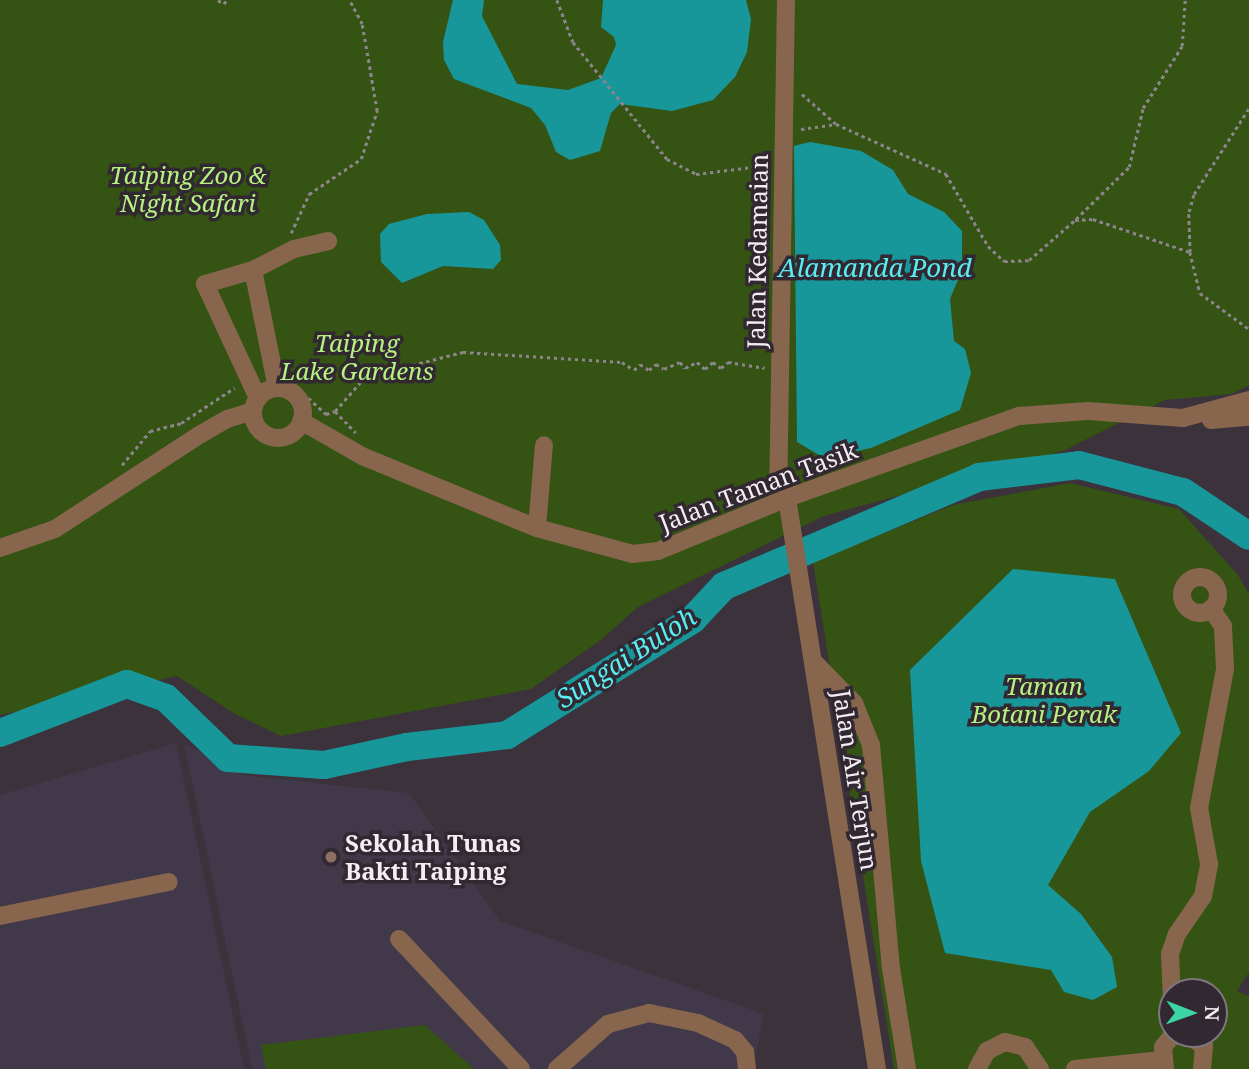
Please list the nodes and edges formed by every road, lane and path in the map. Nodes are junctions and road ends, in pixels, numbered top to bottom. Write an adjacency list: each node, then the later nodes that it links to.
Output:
1 (218, 0): 2 (path)
2 (226, 0)
3 (349, 0): 13 (path)
4 (557, 0): 11 (path)
5 (786, 0): 7 (street, Jalan Kedamaian)
6 (1185, 0): 12 (path)
7 (785, 79): 9 (path); 10 (street, Jalan Kedamaian)
8 (1249, 108): 15 (path)
9 (836, 124): 10 (path); 12 (path)
10 (784, 133): 11 (street, Jalan Kedamaian)
11 (783, 163): 18 (street, Jalan Kedamaian)
12 (1075, 220): 15 (path)
13 (293, 240)
14 (328, 240): 16 (street)
15 (1190, 252): 17 (path)
16 (253, 270): 19 (street); 21 (street)
17 (1249, 329)
18 (779, 369): 22 (path); 27 (street, Jalan Kedamaian)
19 (277, 388): 21 (street); 25 (street)
20 (1249, 400): 24 (street, Jalan Taman Tasik)
21 (256, 405): 25 (street); 29 (street)
22 (335, 411)
23 (1249, 417): 24 (street)
24 (1183, 418): 27 (street, Jalan Taman Tasik)
25 (301, 421): 28 (street, Jalan Taman Tasik)
26 (544, 445): 28 (street)
27 (783, 500): 28 (street, Jalan Taman Tasik); 31 (street, Jalan Air Terjun)
28 (537, 528)
29 (0, 548)
30 (1211, 609): 35 (street)
31 (813, 661): 41 (street, Jalan Air Terjun); 42 (street)
32 (169, 882): 33 (street)
33 (0, 916)
34 (399, 939): 38 (street)
35 (1171, 978)
36 (1204, 1048): 46 (street)
37 (1163, 1065): 45 (street)
38 (521, 1069)
39 (558, 1069): 40 (street)
40 (747, 1069)
41 (877, 1069)
42 (907, 1069)
43 (977, 1069): 44 (street)
44 (1040, 1069)
45 (1075, 1069)
46 (1202, 1069)

